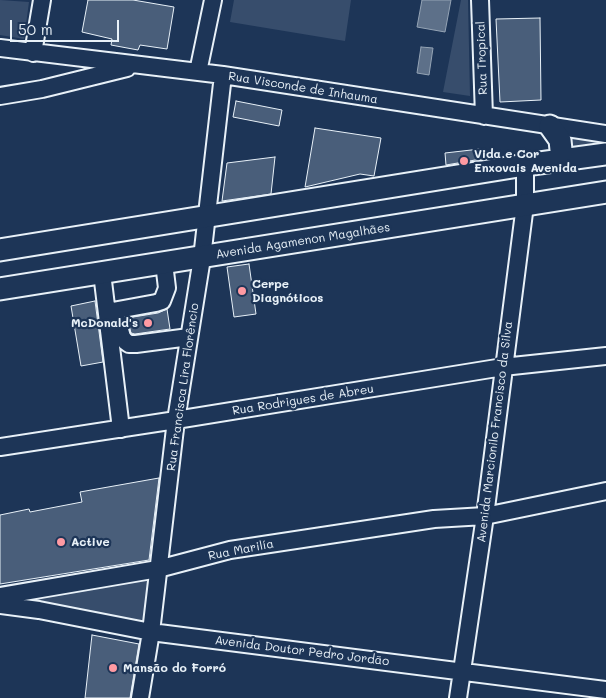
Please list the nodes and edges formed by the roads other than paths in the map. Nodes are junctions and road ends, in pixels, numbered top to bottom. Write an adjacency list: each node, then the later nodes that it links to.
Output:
1 (42, 0): 5 (street)
2 (213, 0): 7 (street)
3 (480, 0): 10 (street, Rua Tropical)
4 (0, 48): 5 (street, Rua Visconde de Inhauma)
5 (33, 53): 6 (street, Rua Visconde de Inhauma)
6 (137, 66): 7 (street, Rua Visconde de Inhauma); 9 (street)
7 (198, 72): 8 (street, Rua Visconde de Inhauma)
8 (223, 75): 10 (street, Rua Visconde de Inhauma); 18 (street, Rua Francisca Lira Florêncio)
9 (0, 96)
10 (484, 116): 11 (street, Rua Visconde de Inhauma)
11 (550, 126): 12 (street, Rua Visconde de Inhauma); 14 (main road)
12 (606, 134)
13 (606, 154): 14 (main road)
14 (562, 160): 15 (main road)
15 (524, 165): 17 (street, Avenida Marcionilo Francisco da Silva); 18 (main road)
16 (606, 192): 17 (main road, Avenida Agamenon Magalhães)
17 (525, 205): 20 (main road, Avenida Agamenon Magalhães); 27 (street, Avenida Marcionilo Francisco da Silva)
18 (207, 216): 19 (main road); 20 (street, Rua Francisca Lira Florêncio)
19 (0, 250)
20 (202, 258): 21 (main road, Avenida Agamenon Magalhães); 25 (street, Rua Francisca Lira Florêncio)
21 (164, 263): 22 (main road, Avenida Agamenon Magalhães); 24 (street)
22 (102, 273): 23 (main road, Avenida Agamenon Magalhães); 24 (street)
23 (0, 289)
24 (111, 311): 25 (street); 29 (street)
25 (189, 338): 28 (street, Rua Francisca Lira Florêncio)
26 (606, 356): 27 (street, Rua Rodrigues de Abreu)
27 (503, 366): 28 (street, Rua Rodrigues de Abreu); 32 (street, Avenida Marcionilo Francisco da Silva)
28 (176, 420): 29 (street, Rua Rodrigues de Abreu); 33 (street, Rua Francisca Lira Florêncio)
29 (121, 429): 30 (street, Rua Rodrigues de Abreu)
30 (0, 447)
31 (606, 491): 32 (street, Rua Marilía)
32 (485, 516): 33 (street, Rua Marilía); 37 (street, Avenida Marcionilo Francisco da Silva)
33 (158, 569): 34 (street, Rua Marilía); 36 (street, Rua Francisca Lira Florêncio)
34 (0, 596)
35 (0, 605): 36 (street, Avenida Doutor Pedro Jordão)
36 (150, 632): 37 (street, Avenida Doutor Pedro Jordão); 39 (street, Rua Francisca Lira Florêncio)
37 (461, 672): 38 (street, Avenida Doutor Pedro Jordão); 40 (street, Avenida Marcionilo Francisco da Silva)
38 (606, 690)
39 (140, 698)
40 (458, 698)

